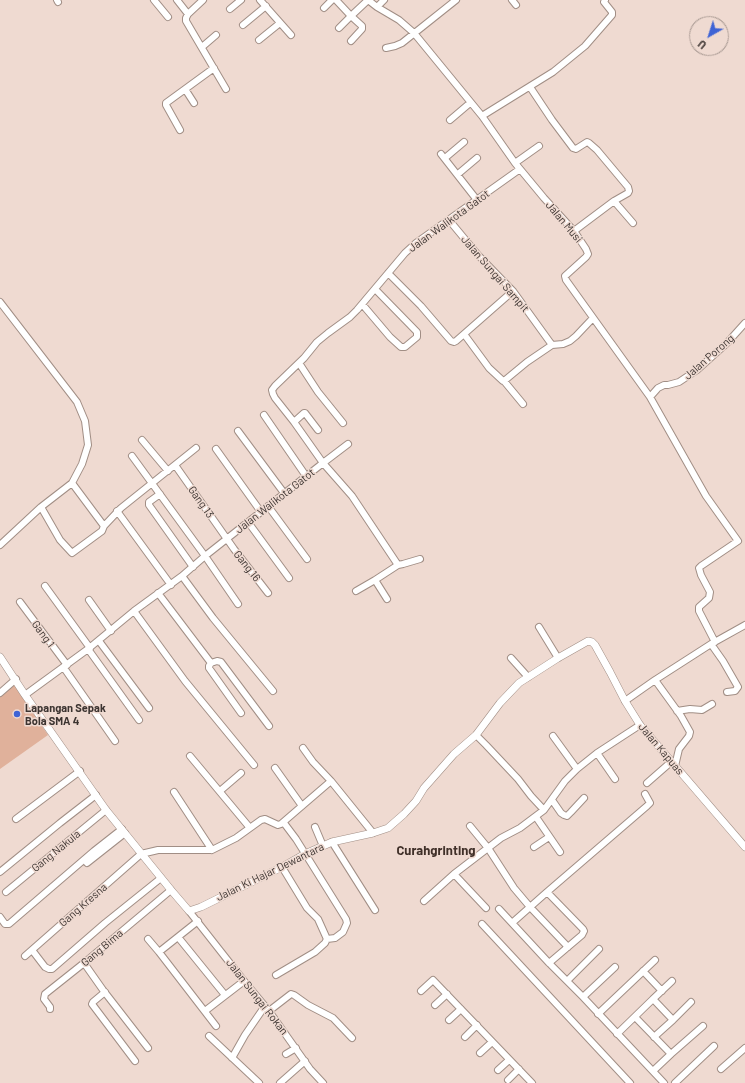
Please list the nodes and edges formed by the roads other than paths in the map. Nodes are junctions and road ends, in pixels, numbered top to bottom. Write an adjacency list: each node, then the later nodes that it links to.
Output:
1 (154, 0): 18 (street)
2 (176, 0): 16 (street)
3 (203, 0): 16 (street)
4 (241, 0): 15 (street)
5 (260, 0): 12 (street)
6 (332, 0): 14 (street)
7 (336, 0): 17 (street)
8 (368, 0): 13 (street, Jalan Musi); 17 (street)
9 (384, 0): 13 (street)
10 (456, 0): 22 (street)
11 (605, 0): 30 (street)
12 (266, 6): 19 (street); 20 (street)
13 (377, 7): 22 (street, Jalan Musi)
14 (324, 8)
15 (230, 9)
16 (188, 14): 27 (street)
17 (351, 16): 21 (street); 26 (street)
18 (168, 17)
19 (280, 22): 24 (street); 25 (street)
20 (243, 25)
21 (339, 28)
22 (414, 33): 28 (street); 34 (street, Jalan Musi)
23 (216, 35): 27 (street)
24 (290, 35)
25 (259, 40)
26 (351, 41)
27 (202, 47): 29 (street)
28 (386, 48)
29 (214, 68): 31 (street); 32 (street)
30 (530, 87): 35 (street); 45 (street)
31 (185, 89): 33 (street); 37 (street)
32 (226, 89)
33 (194, 102)
34 (470, 103): 35 (street, Jalan Musi); 36 (street)
35 (482, 116): 41 (street, Jalan Musi)
36 (450, 120)
37 (180, 130)
38 (464, 142): 43 (street)
39 (539, 146): 41 (street)
40 (477, 158): 43 (street)
41 (515, 163): 42 (street, Jalan Musi)
42 (520, 169): 44 (street, Jalan Walikota Gatot); 48 (street, Jalan Musi)
43 (458, 174): 44 (street)
44 (477, 200): 46 (street, Jalan Walikota Gatot)
45 (614, 201): 47 (street); 48 (street)
46 (449, 220): 49 (street, Jalan Walikota Gatot); 51 (street, Jalan Sungai Sampit)
47 (633, 223)
48 (574, 232): 54 (street, Jalan Musi)
49 (388, 273): 50 (street, Jalan Walikota Gatot); 56 (street)
50 (375, 289): 53 (street, Jalan Walikota Gatot); 53 (street)
51 (513, 291): 56 (street); 57 (street, Jalan Sungai Sampit)
52 (0, 302): 76 (street)
53 (362, 304): 58 (street, Jalan Walikota Gatot)
54 (593, 318): 57 (street); 60 (street, Jalan Musi)
55 (745, 323): 60 (street, Jalan Porong)
56 (464, 334): 59 (street)
57 (552, 345): 59 (street)
58 (299, 363): 63 (street, Jalan Walikota Gatot); 64 (street)
59 (504, 381): 61 (street)
60 (650, 397): 88 (street, Jalan Musi)
61 (523, 404)
62 (264, 415): 75 (street)
63 (294, 422): 66 (street); 72 (street, Jalan Walikota Gatot)
64 (344, 423)
65 (238, 430): 78 (street)
66 (318, 430)
67 (142, 440): 74 (street)
68 (348, 444): 72 (street)
69 (196, 448): 73 (street)
70 (216, 449): 83 (street)
71 (132, 456): 77 (street)
72 (323, 463): 75 (street, Jalan Walikota Gatot); 93 (street)
73 (175, 465): 74 (street); 87 (street, Gang 13)
74 (168, 471): 77 (street)
75 (306, 476): 78 (street, Jalan Walikota Gatot)
76 (72, 483): 81 (street); 85 (street)
77 (152, 484): 79 (street); 82 (street)
78 (284, 493): 80 (street, Jalan Walikota Gatot)
79 (160, 494): 90 (street); 94 (street)
80 (268, 506): 83 (street, Jalan Walikota Gatot); 91 (street)
81 (41, 508): 85 (street); 89 (street)
82 (117, 512): 85 (street); 98 (street)
83 (261, 512): 84 (street, Jalan Walikota Gatot)
84 (248, 522): 87 (street, Jalan Walikota Gatot); 96 (street)
85 (104, 526)
86 (745, 537): 88 (street)
87 (227, 539): 90 (street, Jalan Walikota Gatot); 102 (street, Gang 16)
88 (738, 541): 113 (street)
89 (0, 545)
90 (205, 556): 94 (street, Jalan Walikota Gatot); 106 (street)
91 (307, 559)
92 (420, 559): 93 (street)
93 (398, 565): 97 (street)
94 (193, 567): 95 (street, Jalan Walikota Gatot)
95 (182, 576): 98 (street, Jalan Walikota Gatot); 123 (street)
96 (289, 578)
97 (375, 580): 100 (street); 103 (street)
98 (171, 585): 101 (street, Jalan Walikota Gatot)
99 (45, 586): 114 (street)
100 (356, 591)
101 (158, 593): 107 (street, Jalan Walikota Gatot); 118 (street)
102 (268, 593)
103 (387, 599)
104 (89, 600): 110 (street)
105 (20, 602): 119 (street, Gang 1)
106 (238, 604)
107 (134, 611): 110 (street, Jalan Walikota Gatot); 142 (street)
108 (745, 625): 113 (street)
109 (539, 627): 117 (street)
110 (111, 631): 111 (street, Jalan Walikota Gatot)
111 (99, 641): 114 (street, Jalan Walikota Gatot); 129 (street)
112 (592, 642): 117 (main road, Jalan Ki Hajar Dewantara); 127 (main road, Jalan Kapuas)
113 (713, 643): 122 (street); 124 (street)
114 (89, 648): 119 (street, Jalan Walikota Gatot); 132 (street)
115 (0, 657): 121 (main road)
116 (511, 658): 120 (street)
117 (558, 658): 120 (main road, Jalan Ki Hajar Dewantara)
118 (211, 663): 131 (street); 134 (street)
119 (65, 667): 126 (street, Jalan Walikota Gatot); 137 (street, Gang 1)
120 (528, 677): 135 (main road, Jalan Ki Hajar Dewantara)
121 (16, 680): 125 (street); 126 (main road)
122 (655, 680): 127 (street); 130 (street)
123 (273, 691)
124 (727, 692)
125 (0, 693)
126 (26, 695): 145 (main road)
127 (627, 700): 133 (main road, Jalan Kapuas)
128 (712, 704): 130 (street)
129 (148, 708)
130 (677, 711): 141 (street)
131 (241, 713)
132 (139, 720)
133 (640, 725): 139 (street); 141 (main road, Jalan Kapuas)
134 (269, 726)
135 (476, 735): 158 (street); 166 (main road, Jalan Ki Hajar Dewantara)
136 (553, 736): 144 (street)
137 (115, 741)
138 (303, 748): 148 (street)
139 (597, 753): 144 (street); 147 (street)
140 (190, 756): 150 (street)
141 (674, 762): 149 (street); 171 (main road, Jalan Kapuas)
142 (254, 765)
143 (275, 768): 156 (street)
144 (577, 769): 155 (street)
145 (80, 771): 153 (main road); 160 (street)
146 (241, 773): 150 (street)
147 (615, 779)
148 (331, 781): 156 (street); 166 (street)
149 (647, 783)
150 (220, 791): 164 (street)
151 (174, 792): 173 (street)
152 (645, 794): 183 (street)
153 (96, 795): 157 (main road); 178 (street)
154 (584, 798): 155 (street)
155 (552, 800): 158 (street)
156 (302, 806): 161 (street)
157 (106, 810): 165 (main road); 182 (street, Gang Nakula)
158 (544, 810): 159 (street)
159 (536, 817): 167 (street); 172 (street)
160 (16, 819)
161 (284, 823): 164 (street); 176 (street)
162 (470, 826): 172 (street)
163 (315, 827): 169 (street)
164 (250, 828): 173 (street)
165 (123, 831): 175 (main road); 184 (street)
166 (373, 833): 168 (main road, Jalan Ki Hajar Dewantara)
167 (549, 837): 170 (street); 174 (street)
168 (332, 842): 169 (main road, Jalan Ki Hajar Dewantara); 190 (street)
169 (323, 846): 176 (main road, Jalan Ki Hajar Dewantara)
170 (534, 847)
171 (745, 847)
172 (488, 848): 179 (street); 186 (street)
173 (212, 850): 175 (street)
174 (560, 852)
175 (141, 854): 180 (main road); 201 (street, Gang Kresna)
176 (305, 854): 177 (main road, Jalan Ki Hajar Dewantara); 197 (street)
177 (282, 867): 189 (main road, Jalan Ki Hajar Dewantara); 197 (street)
178 (0, 872)
179 (454, 874): 185 (street); 187 (street)
180 (161, 878): 181 (main road); 201 (street)
181 (170, 890): 189 (main road); 205 (street, Gang Bima)
182 (6, 892)
183 (547, 892): 186 (street); 199 (street)
184 (44, 896): 191 (street); 194 (street)
185 (424, 901)
186 (530, 907): 193 (street); 199 (street)
187 (486, 908)
188 (499, 909): 193 (street)
189 (189, 910): 192 (street, Jalan Sungai Rokan)
190 (375, 910)
191 (0, 917)
192 (198, 922): 196 (street); 211 (street, Jalan Sungai Rokan)
193 (512, 923): 206 (street)
194 (13, 924)
195 (482, 924): 259 (street)
196 (178, 936): 202 (street); 217 (street)
197 (327, 938): 209 (street)
198 (148, 939): 202 (street)
199 (568, 947): 206 (street)
200 (599, 949): 210 (street)
201 (32, 950): 203 (street, Gang Kresna)
202 (159, 952): 225 (street)
203 (25, 956)
204 (655, 960): 208 (street)
205 (84, 963): 215 (street); 223 (street, Gang Bima)
206 (549, 963): 210 (street)
207 (615, 967): 218 (street)
208 (643, 971): 214 (street); 226 (street)
209 (276, 975)
210 (567, 980): 218 (street)
211 (244, 981): 217 (street); 222 (street, Jalan Sungai Rokan)
212 (672, 981): 214 (street)
213 (421, 991): 216 (street)
214 (662, 991): 219 (street)
215 (105, 992): 240 (street); 248 (street)
216 (447, 994): 221 (street); 224 (street)
217 (225, 995): 225 (street)
218 (583, 997): 226 (street)
219 (653, 1000): 227 (street); 229 (street)
220 (690, 1002): 229 (street)
221 (435, 1005)
222 (267, 1008): 237 (street); 241 (street, Jalan Sungai Rokan); 246 (street)
223 (50, 1009)
224 (461, 1009): 228 (street); 231 (street)
225 (205, 1011): 230 (street)
226 (598, 1014): 233 (street)
227 (635, 1017): 233 (street); 236 (street)
228 (449, 1020)
229 (672, 1020): 236 (street)
230 (216, 1026)
231 (477, 1026): 235 (street); 238 (street)
232 (703, 1026): 245 (street)
233 (617, 1034): 253 (street)
234 (209, 1036): 246 (street)
235 (465, 1037)
236 (654, 1037): 245 (street)
237 (352, 1038)
238 (492, 1042): 243 (street); 247 (street)
239 (714, 1046): 261 (street)
240 (148, 1048)
241 (296, 1048): 244 (street); 249 (street, Jalan Sungai Rokan)
242 (745, 1048): 251 (street)
243 (480, 1053)
244 (286, 1054)
245 (671, 1054): 253 (street)
246 (232, 1058): 255 (street)
247 (509, 1060): 250 (street); 252 (street)
248 (135, 1061)
249 (305, 1061): 256 (street); 257 (street, Jalan Sungai Rokan)
250 (519, 1069): 254 (street); 258 (street)
251 (721, 1069)
252 (498, 1070)
253 (653, 1071): 260 (street)
254 (508, 1080)
255 (259, 1083)
256 (280, 1083)
257 (323, 1083)
258 (532, 1083)
259 (630, 1083)
260 (664, 1083)
261 (675, 1083)

